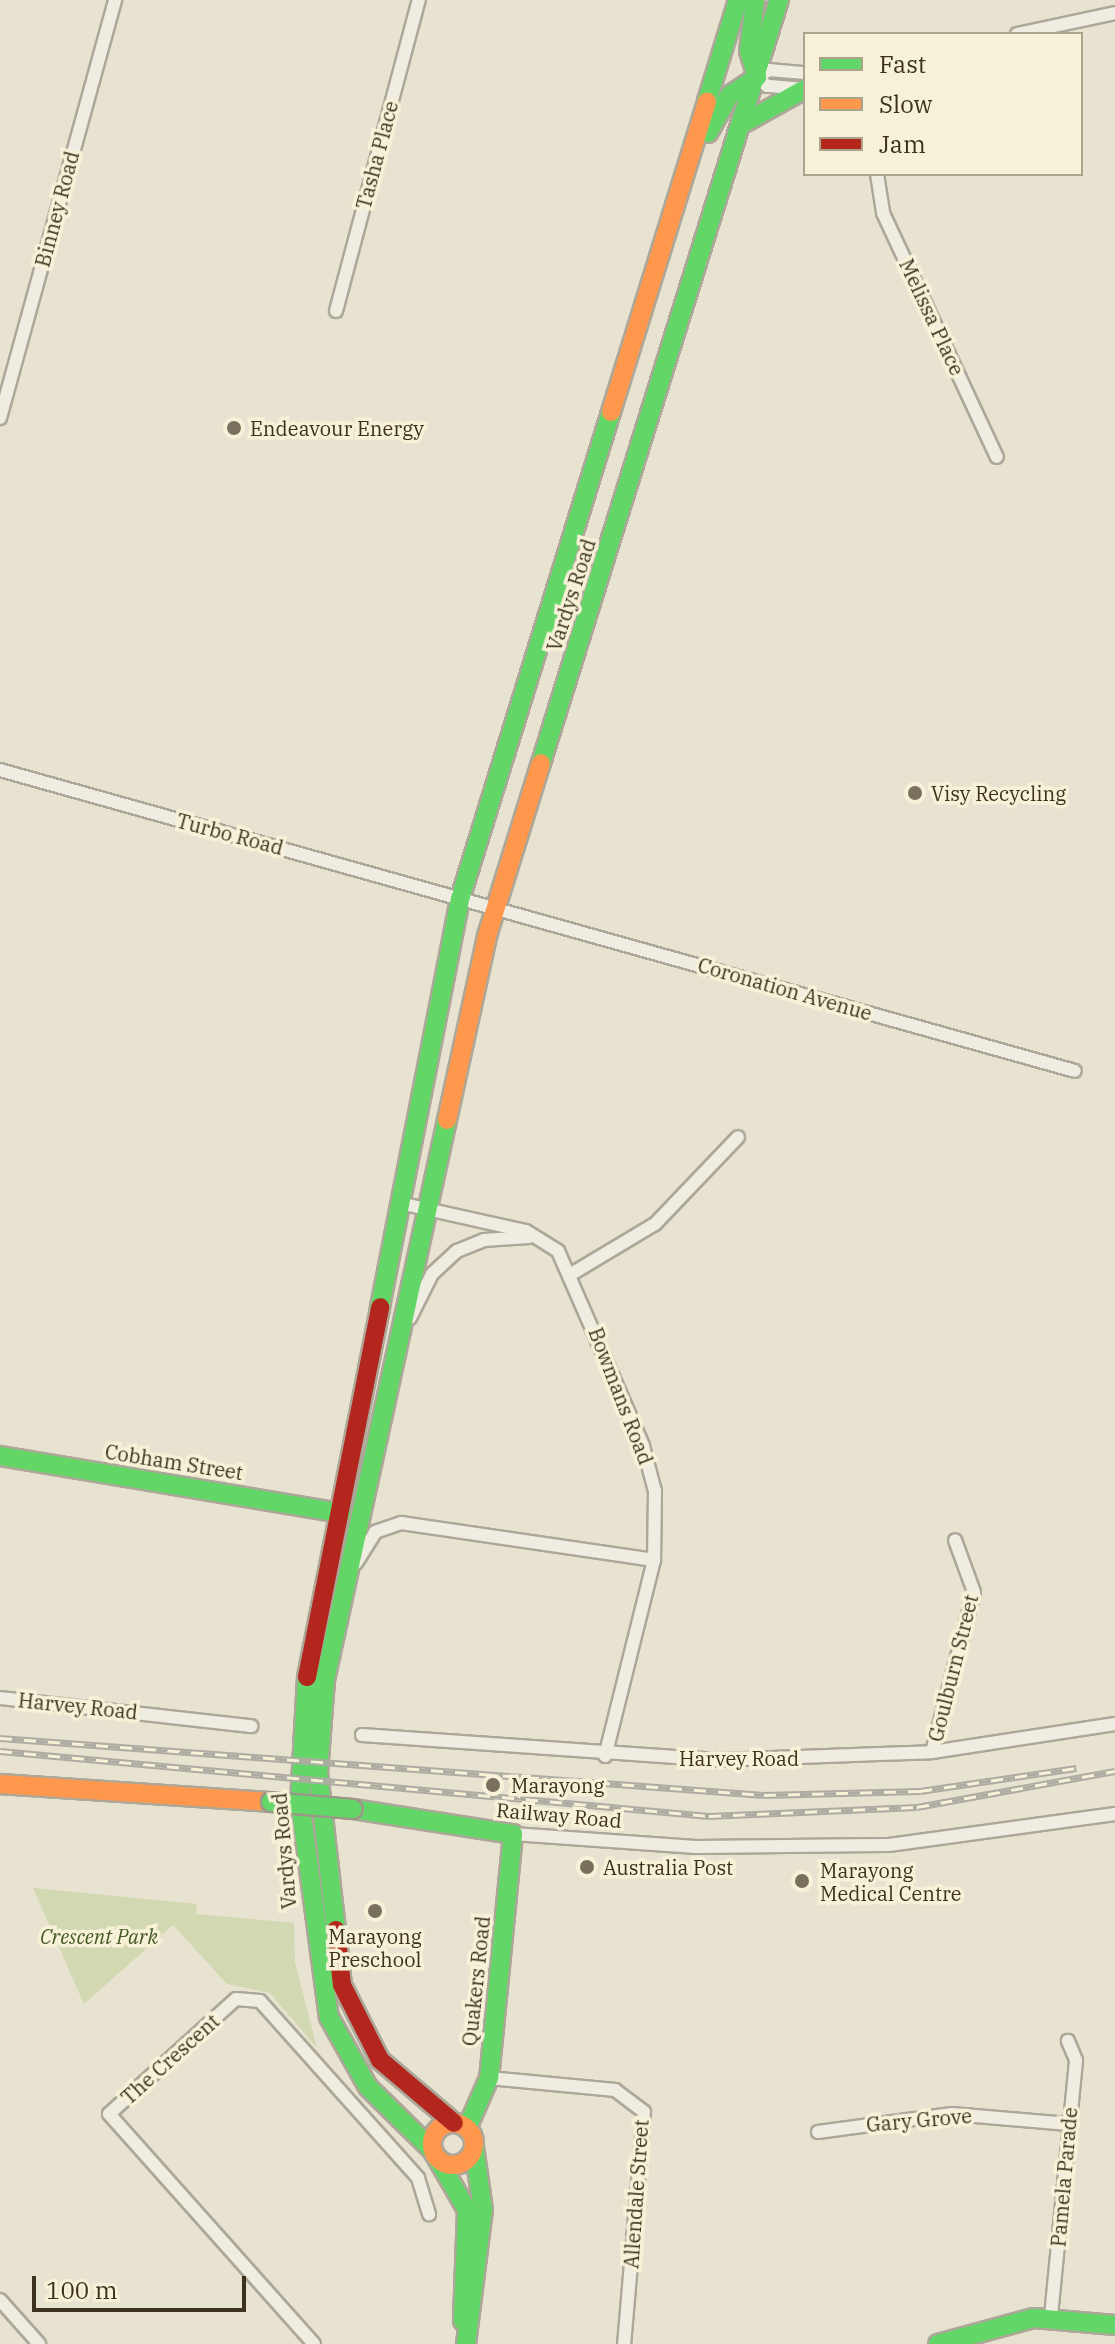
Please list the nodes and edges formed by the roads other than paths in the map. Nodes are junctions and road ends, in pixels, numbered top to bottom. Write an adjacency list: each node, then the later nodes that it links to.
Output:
1 (115, 0): 16 (street, Binney Road)
2 (419, 0): 15 (street, Tasha Place)
3 (738, 0): 13 (main road, Vardys Road)
4 (755, 0): 9 (main road)
5 (779, 0): 9 (main road, Vardys Road)
6 (1115, 13): 7 (street)
7 (1026, 32)
8 (803, 73): 9 (street)
9 (757, 77): 10 (street); 12 (main road, Vardys Road); 13 (main road)
10 (803, 89)
11 (803, 90): 12 (main road)
12 (744, 123): 20 (main road, Vardys Road)
13 (693, 161): 19 (main road, Vardys Road)
14 (877, 176): 17 (street, Melissa Place)
15 (336, 311)
16 (0, 418)
17 (997, 457)
18 (0, 770): 19 (street, Turbo Road)
19 (460, 899): 20 (street, Turbo Road); 23 (main road, Vardys Road)
20 (495, 908): 21 (street, Coronation Avenue); 24 (main road, Vardys Road)
21 (1075, 1071)
22 (738, 1137): 26 (street)
23 (404, 1204): 24 (street); 30 (main road, Vardys Road)
24 (429, 1209): 25 (street); 27 (main road, Vardys Road)
25 (540, 1238): 26 (street, Bowmans Road); 27 (street)
26 (573, 1273): 32 (street, Bowmans Road)
27 (402, 1341): 28 (main road, Vardys Road)
28 (379, 1452): 30 (main road, Vardys Road); 33 (main road, Vardys Road)
29 (0, 1456): 30 (main road, Cobham Street)
30 (341, 1513): 33 (main road, Vardys Road); 49 (main road, Vardys Road)
31 (955, 1540): 38 (street, Goulburn Street)
32 (654, 1560): 33 (street); 39 (street, Bowmans Road)
33 (347, 1579): 46 (main road, Vardys Road)
34 (0, 1698): 36 (street, Harvey Road)
35 (1115, 1724): 38 (street, Harvey Road)
36 (251, 1726)
37 (362, 1735): 39 (street, Harvey Road)
38 (932, 1752): 39 (street, Harvey Road)
39 (605, 1756)
40 (0, 1784): 42 (main road, Railway Road, bridge)
41 (1115, 1814): 42 (street, Railway Road)
42 (513, 1834): 44 (main road, Quakers Road)
43 (1068, 2041): 45 (street, Pamela Parade)
44 (489, 2078): 46 (main road, Quakers Road); 57 (street, Allendale Street)
45 (1069, 2124): 47 (street, Gary Grove); 52 (street, Pamela Parade)
46 (461, 2125): 48 (main road); 49 (main road, Quakers Road)
47 (818, 2132)
48 (474, 2147): 49 (main road); 56 (main road)
49 (435, 2154): 56 (main road)
50 (429, 2214): 55 (street, The Crescent)
51 (0, 2300): 54 (street)
52 (1051, 2316): 53 (main road); 58 (main road)
53 (1115, 2325)
54 (39, 2344)
55 (314, 2344)
56 (464, 2344)
57 (624, 2344)
58 (938, 2344)

